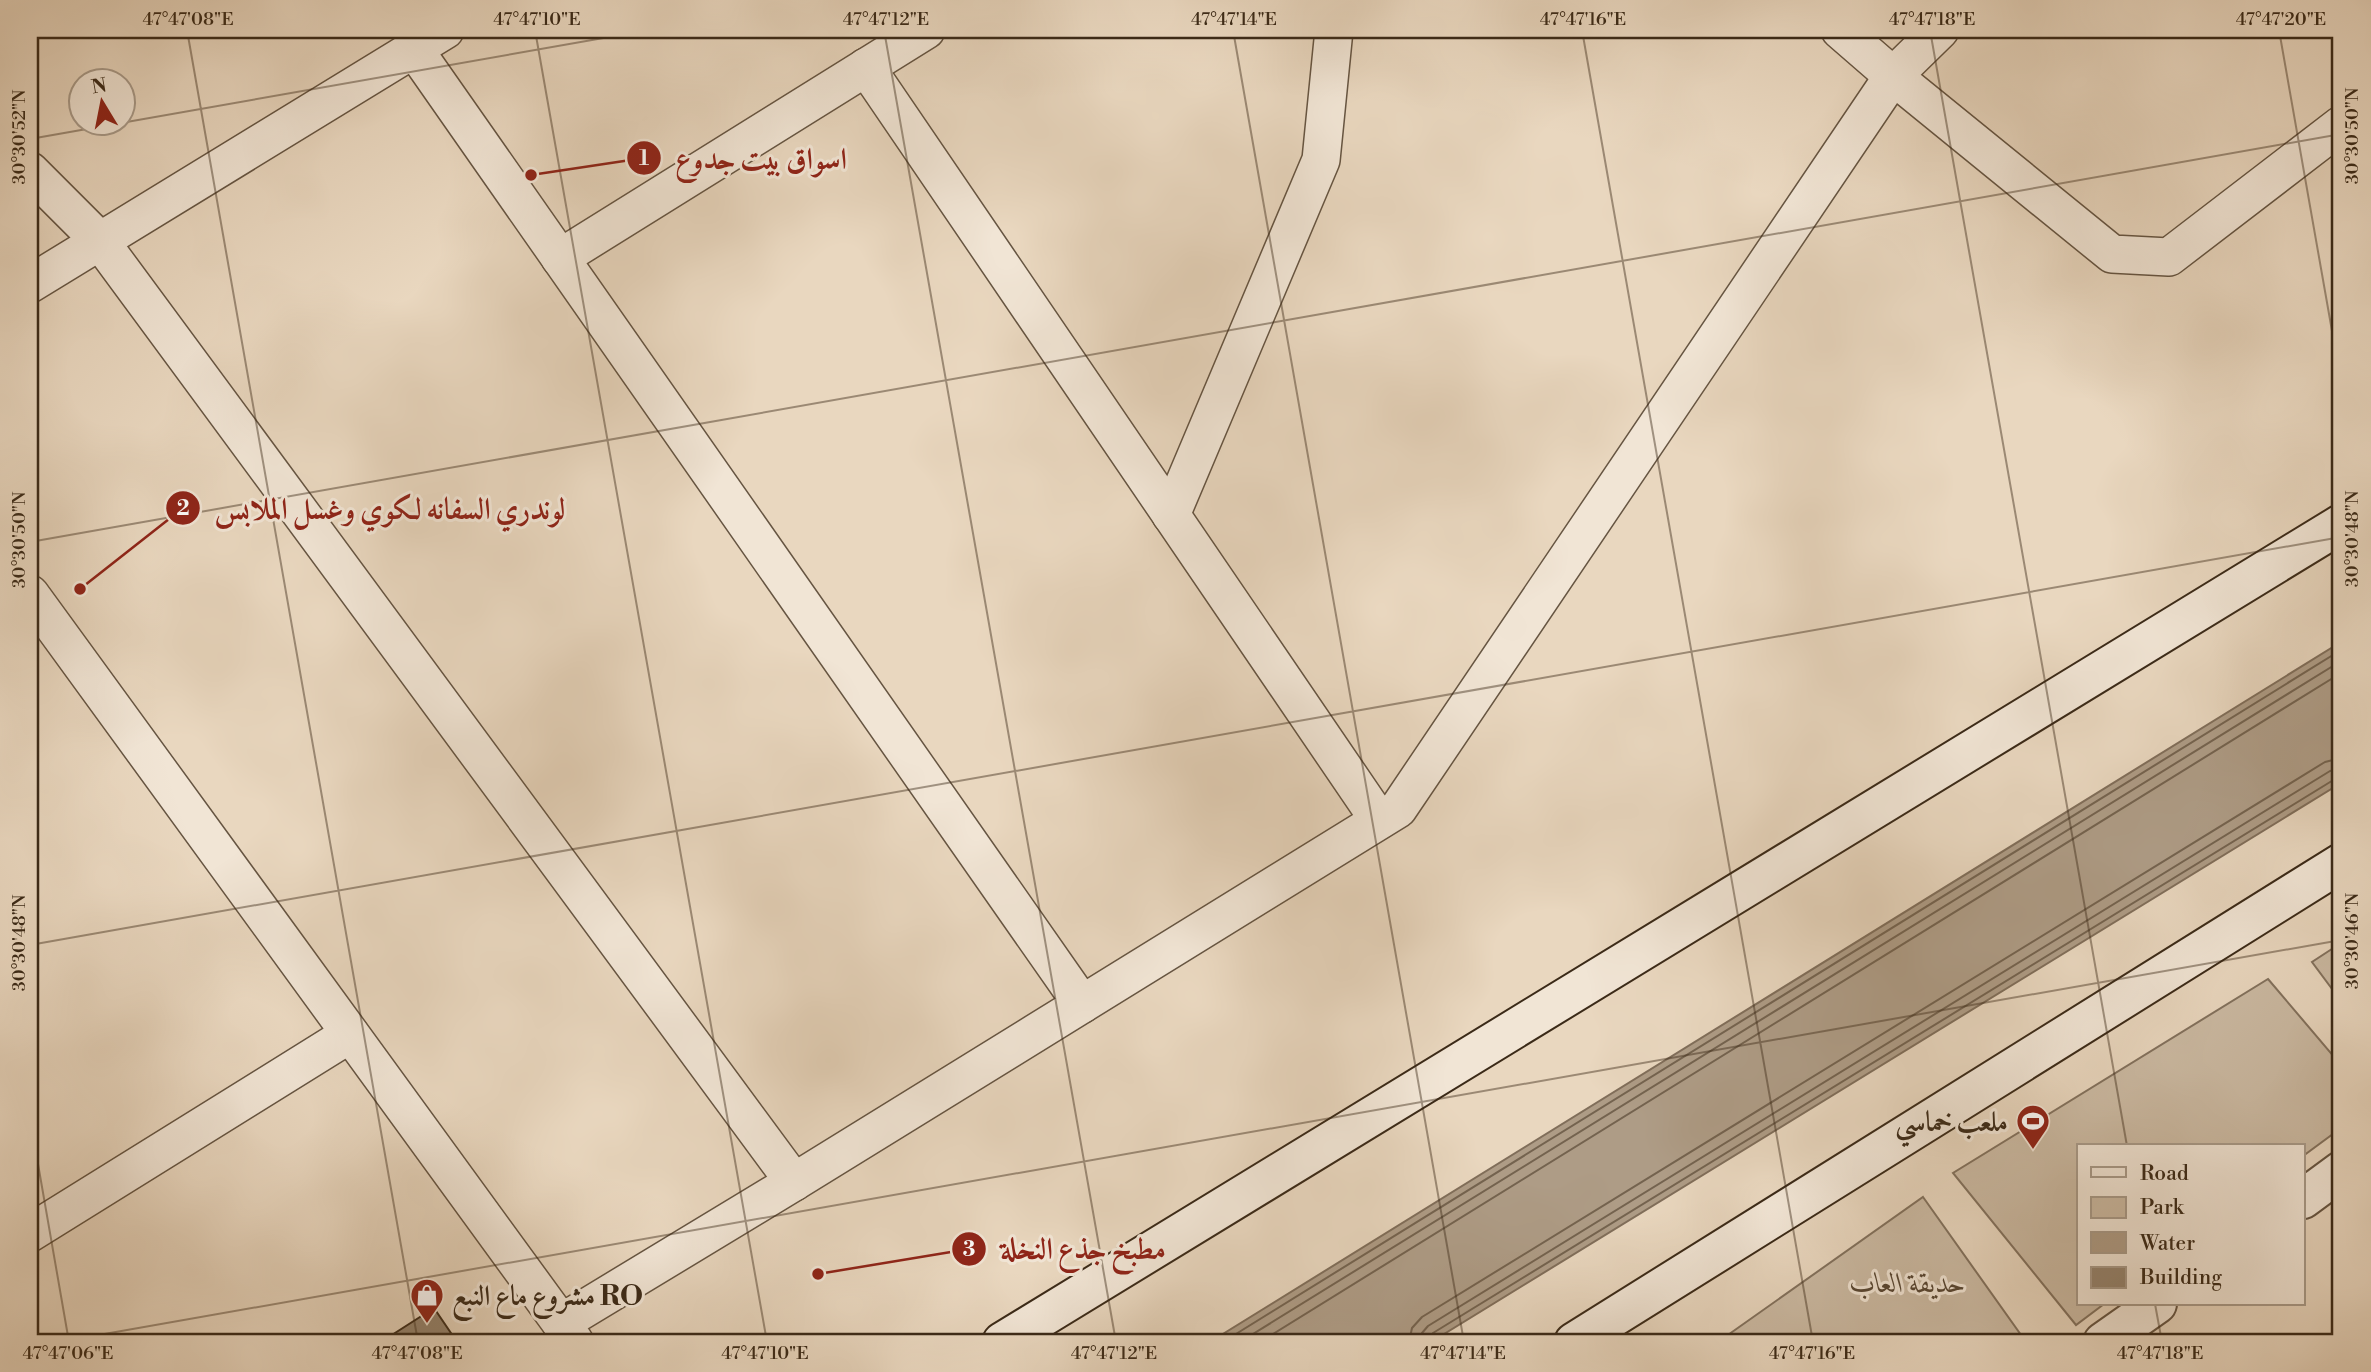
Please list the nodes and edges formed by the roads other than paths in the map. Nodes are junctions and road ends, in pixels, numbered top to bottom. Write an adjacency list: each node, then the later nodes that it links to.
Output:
1 (445, 30): 6 (street)
2 (926, 30): 7 (street)
3 (1335, 30): 14 (street)
4 (1840, 30): 8 (street)
5 (1940, 30): 8 (street)
6 (414, 49): 11 (street); 12 (street)
7 (866, 67): 12 (street); 14 (street)
8 (1892, 76): 9 (street); 17 (street)
9 (2341, 125)
10 (30, 171): 11 (street)
11 (100, 242): 13 (street); 22 (street)
12 (560, 258): 19 (street)
13 (30, 284)
14 (1171, 514): 17 (street)
15 (2341, 524): 27 (main road)
16 (30, 594): 20 (street)
17 (1379, 820): 19 (street)
18 (2341, 863): 28 (main road)
19 (1082, 1004): 22 (street)
20 (350, 1034): 24 (street); 26 (street)
21 (2341, 1171): 23 (main road)
22 (794, 1182): 26 (street)
23 (2304, 1198)
24 (30, 1233)
25 (2154, 1306): 29 (main road)
26 (568, 1333)
27 (1002, 1342)
28 (1574, 1342)
29 (2103, 1342)

